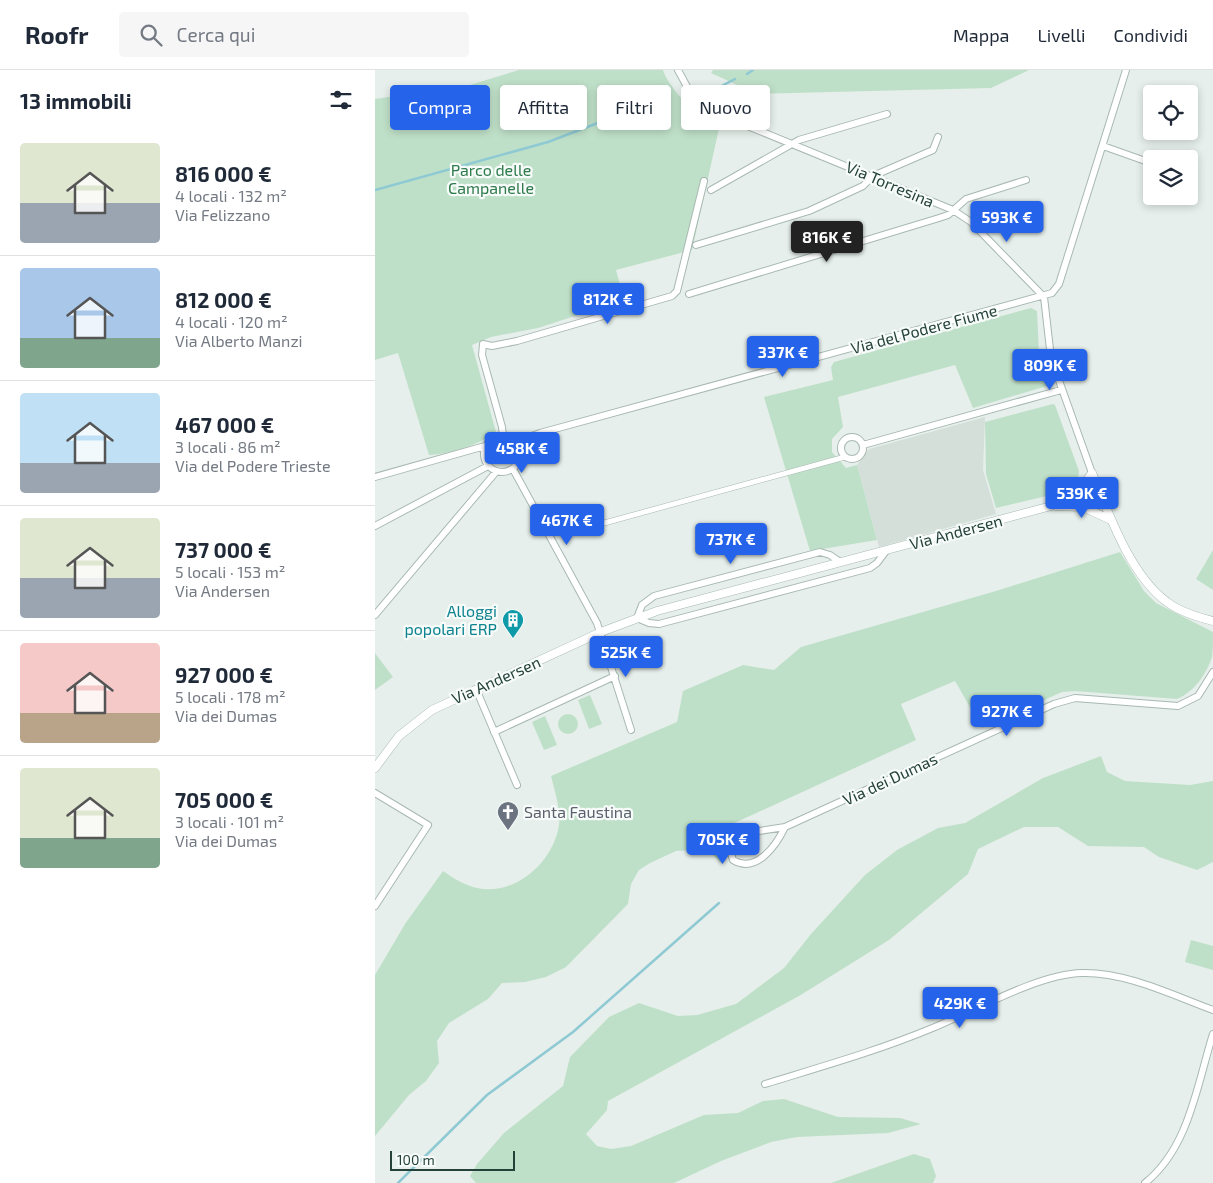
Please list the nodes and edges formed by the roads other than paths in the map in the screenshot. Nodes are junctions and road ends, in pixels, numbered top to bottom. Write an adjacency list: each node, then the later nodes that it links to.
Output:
1 (677, 70): 5 (street, Via Torresina)
2 (1125, 70): 6 (street)
3 (887, 114): 5 (street)
4 (938, 137): 8 (street)
5 (793, 144): 8 (street, Via Torresina); 11 (street)
6 (1103, 146): 7 (street); 15 (street)
7 (1143, 160)
8 (873, 176): 12 (street, Via Torresina); 13 (street)
9 (1026, 180): 12 (street)
10 (704, 181): 17 (street)
11 (711, 190)
12 (953, 210): 14 (street); 15 (street, Via Torresina)
13 (696, 245)
14 (689, 294)
15 (1043, 297): 16 (street); 18 (street, Via del Podere Fiume)
16 (1061, 390): 19 (street); 25 (street)
17 (503, 436): 18 (street); 20 (street)
18 (515, 442): 23 (street)
19 (863, 445): 21 (street); 21 (street)
20 (485, 446): 22 (street); 26 (street)
21 (845, 457): 30 (street)
22 (488, 466): 24 (street); 29 (street)
23 (513, 469): 24 (street); 36 (street)
24 (495, 472): 33 (street)
25 (1091, 473): 27 (street, Via Andersen); 28 (street)
26 (375, 477)
27 (1055, 506): 28 (street, Via Andersen); 31 (street, Via Andersen)
28 (1111, 520): 35 (street)
29 (375, 526)
30 (552, 532)
31 (886, 551): 32 (street, Via Andersen); 34 (street)
32 (840, 562): 34 (street, Via Andersen); 34 (street)
33 (375, 615)
34 (637, 618): 36 (street, Via Andersen)
35 (1213, 621)
36 (601, 632): 38 (street); 39 (street, Via Andersen)
37 (1213, 672): 45 (street, Via dei Dumas)
38 (615, 676): 40 (street); 41 (street)
39 (476, 689): 41 (street); 42 (street, Via Andersen)
40 (631, 730)
41 (494, 732): 43 (street)
42 (375, 768)
43 (517, 785)
44 (375, 793): 46 (street)
45 (785, 828): 45 (street, Via dei Dumas)
46 (375, 906)
47 (1213, 1010): 49 (street)
48 (1213, 1034): 50 (street)
49 (765, 1084)
50 (1145, 1183)

